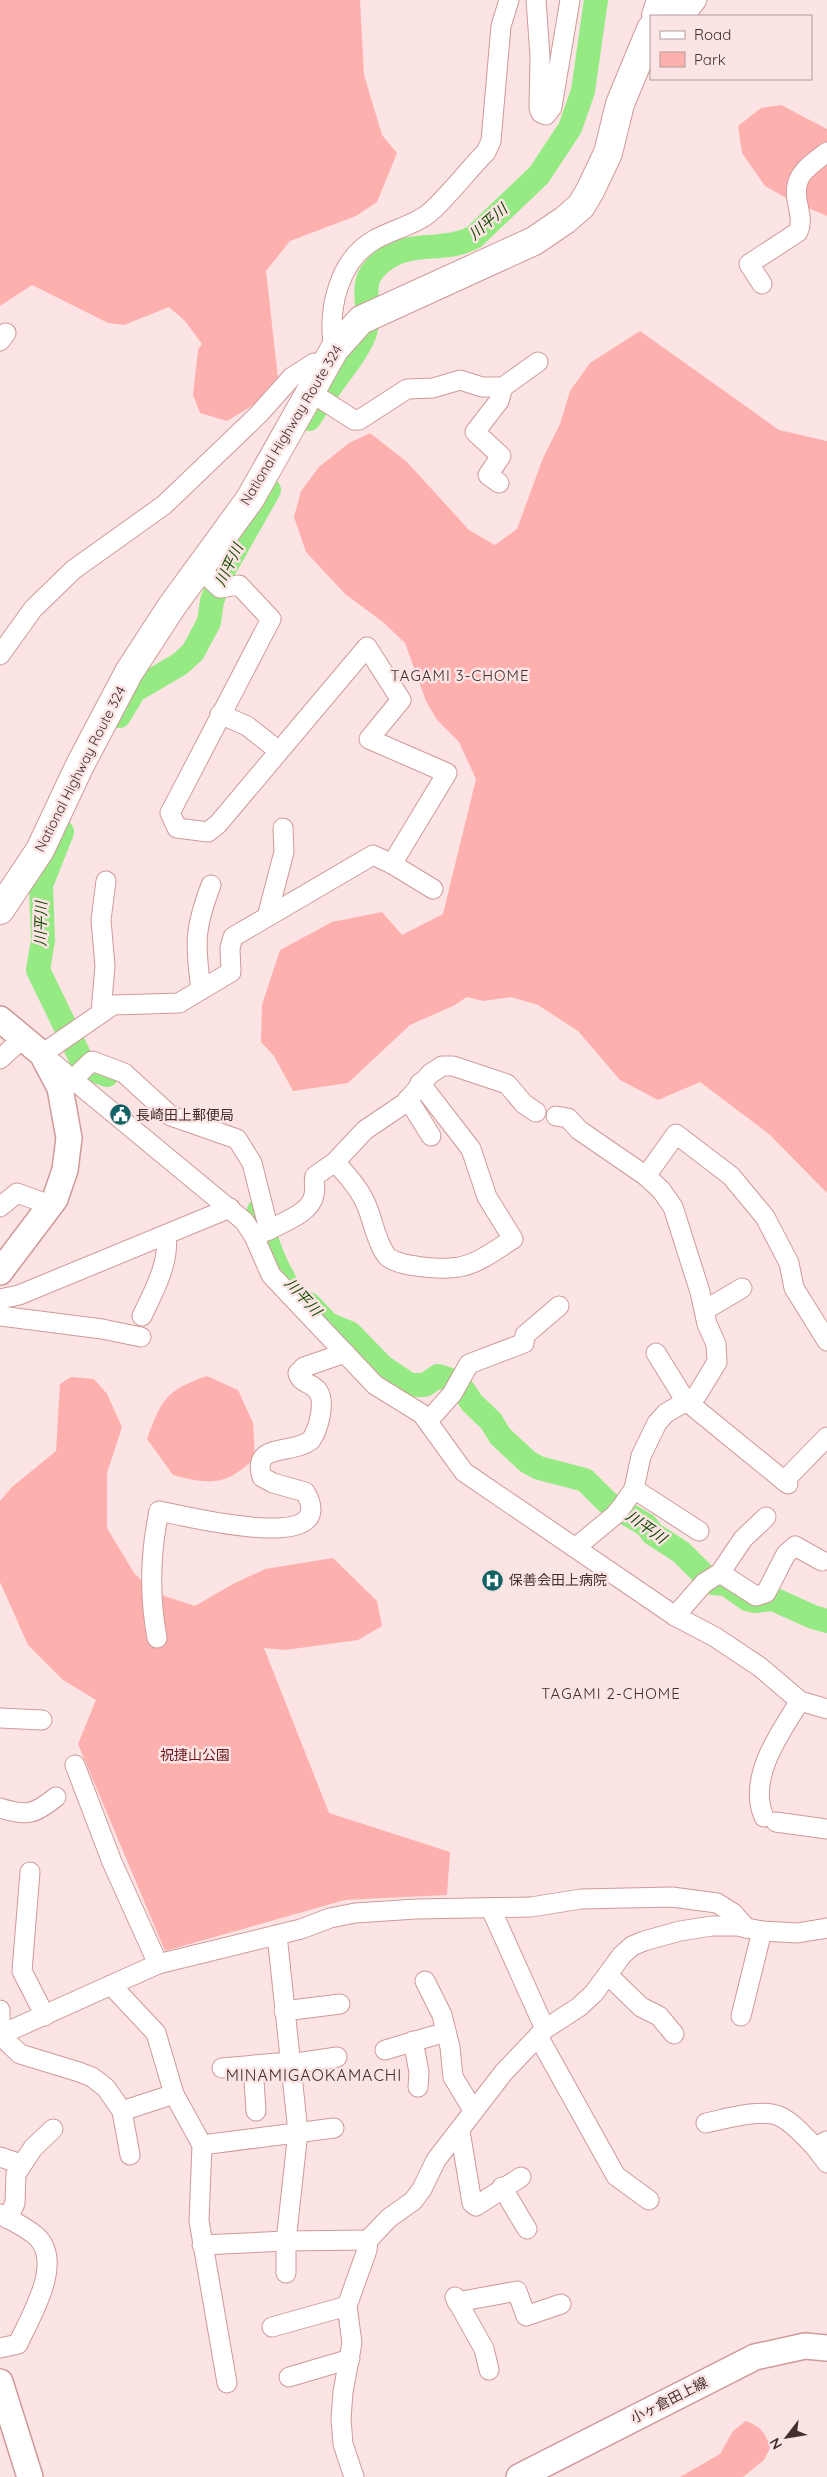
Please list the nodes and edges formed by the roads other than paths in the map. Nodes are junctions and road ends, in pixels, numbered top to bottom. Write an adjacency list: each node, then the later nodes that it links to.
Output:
1 (509, 0): 9 (street)
2 (536, 0): 3 (street)
3 (570, 0)
4 (697, 0): 5 (street)
5 (659, 6)
6 (650, 31): 9 (highway, National Highway Route 324)
7 (827, 152): 8 (street)
8 (762, 284)
9 (330, 359): 12 (highway, National Highway Route 324); 15 (street)
10 (538, 362): 11 (street)
11 (503, 387): 12 (street); 13 (street)
12 (312, 393): 14 (highway, National Highway Route 324)
13 (499, 484)
14 (199, 568): 16 (street); 23 (highway, National Highway Route 324)
15 (0, 654)
16 (220, 714): 17 (street); 17 (street)
17 (279, 751): 19 (street)
18 (284, 828): 24 (street)
19 (392, 864): 22 (street); 24 (street)
20 (106, 880): 26 (street)
21 (211, 885): 25 (street)
22 (433, 889)
23 (0, 910)
24 (267, 917): 25 (street)
25 (200, 990): 26 (street)
26 (101, 1012): 29 (street)
27 (0, 1019): 28 (main road)
28 (22, 1038): 29 (main road); 30 (street)
29 (42, 1054): 31 (street); 39 (main road)
30 (0, 1059)
31 (72, 1080): 41 (street); 42 (street)
32 (420, 1083): 33 (street); 34 (street); 37 (street)
33 (408, 1099): 36 (street); 37 (street)
34 (536, 1112)
35 (556, 1116): 38 (street)
36 (431, 1136)
37 (335, 1162): 42 (street)
38 (646, 1176): 48 (street); 52 (street)
39 (50, 1205): 40 (street); 44 (main road)
40 (0, 1207)
41 (230, 1208): 42 (street); 43 (street)
42 (262, 1233): 53 (street)
43 (166, 1235): 46 (street); 50 (street)
44 (0, 1272)
45 (742, 1288): 48 (street)
46 (0, 1299)
47 (559, 1306): 56 (street)
48 (704, 1310): 55 (street)
49 (0, 1316): 51 (street)
50 (142, 1316)
51 (141, 1337)
52 (827, 1341)
53 (345, 1353): 56 (street); 65 (street)
54 (656, 1353): 55 (street)
55 (685, 1400): 57 (street); 58 (street)
56 (428, 1421): 61 (street)
57 (827, 1438)
58 (634, 1489): 60 (street); 61 (street)
59 (766, 1517): 63 (street)
60 (699, 1531)
61 (575, 1548): 64 (street)
62 (822, 1561): 63 (street)
63 (712, 1578): 64 (street)
64 (676, 1616): 66 (street)
65 (157, 1638)
66 (800, 1700): 67 (street); 73 (street)
67 (827, 1709)
68 (0, 1718): 69 (street)
69 (42, 1720)
70 (75, 1765): 79 (street)
71 (56, 1797): 72 (street)
72 (0, 1808)
73 (827, 1828)
74 (30, 1872): 86 (street)
75 (491, 1909): 77 (street); 78 (street); 89 (street)
76 (827, 1928): 77 (street)
77 (754, 1930): 80 (street); 87 (street)
78 (277, 1935): 79 (street); 85 (street)
79 (158, 1964): 82 (street)
80 (608, 1975): 89 (street); 90 (street)
81 (425, 1981): 88 (street)
82 (111, 1985): 86 (street); 99 (street)
83 (340, 2004): 85 (street)
84 (0, 2010): 91 (street)
85 (284, 2011): 95 (street)
86 (45, 2016): 91 (street)
87 (741, 2016)
88 (446, 2032): 92 (street); 100 (street)
89 (541, 2033): 100 (street); 116 (street)
90 (674, 2034)
91 (0, 2035): 101 (street)
92 (413, 2041): 93 (street); 98 (street)
93 (385, 2050)
94 (337, 2057): 95 (street)
95 (289, 2063): 96 (street); 107 (street)
96 (253, 2065): 97 (street); 102 (street)
97 (222, 2068)
98 (418, 2087)
99 (174, 2094): 101 (street); 109 (street)
100 (473, 2110): 106 (street)
101 (122, 2111): 110 (street)
102 (256, 2112)
103 (706, 2123): 108 (street)
104 (334, 2128): 107 (street)
105 (53, 2129): 113 (street)
106 (460, 2131): 115 (street); 119 (street)
107 (298, 2132): 109 (street); 120 (street)
108 (821, 2144): 112 (street)
109 (202, 2145): 121 (street)
110 (130, 2155)
111 (0, 2157): 113 (street)
112 (827, 2163)
113 (21, 2164): 117 (street)
114 (521, 2177): 115 (street)
115 (502, 2188): 118 (street)
116 (649, 2200)
117 (4, 2216): 126 (street)
118 (527, 2229)
119 (368, 2240): 120 (street); 124 (street)
120 (286, 2241): 121 (street); 122 (street)
121 (202, 2245): 132 (street)
122 (286, 2274)
123 (561, 2304): 129 (street)
124 (347, 2306): 125 (street); 128 (street)
125 (272, 2327)
126 (0, 2348)
127 (827, 2348): 135 (main road, 小ヶ倉田上線)
128 (350, 2360): 130 (street); 134 (street)
129 (489, 2370)
130 (290, 2377)
131 (0, 2382): 133 (main road)
132 (226, 2383)
133 (30, 2477)
134 (354, 2477)
135 (519, 2477)

